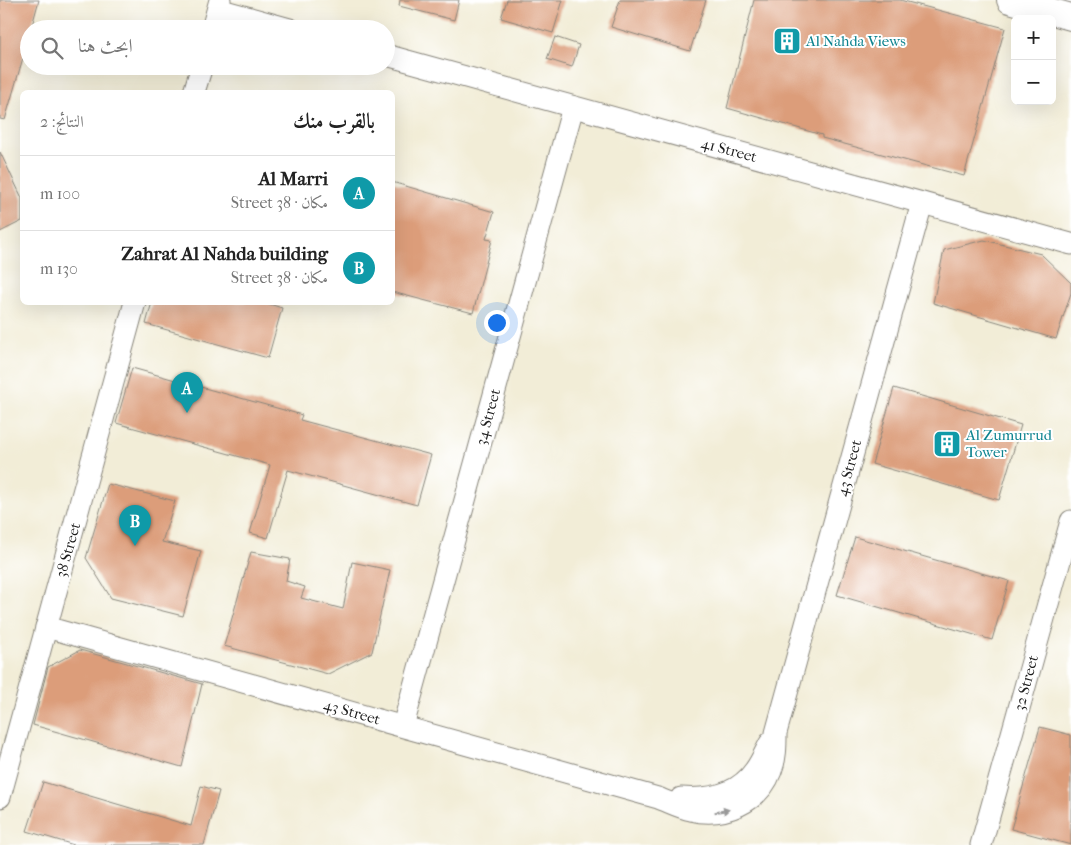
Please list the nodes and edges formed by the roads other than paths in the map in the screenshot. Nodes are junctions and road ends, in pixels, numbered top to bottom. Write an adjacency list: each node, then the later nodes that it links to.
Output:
1 (1010, 0): 3 (street)
2 (217, 13): 4 (street)
3 (1071, 17)
4 (249, 20)
5 (395, 58): 8 (street, 41 Street)
6 (199, 75): 7 (street)
7 (195, 90)
8 (573, 107): 9 (street, 41 Street); 14 (street, 34 Street)
9 (922, 203): 10 (street, 41 Street); 14 (street, 43 Street)
10 (1071, 244)
11 (134, 305): 13 (street, 38 Street)
12 (1071, 521): 16 (street, 32 Street)
13 (46, 627): 14 (street, 43 Street); 15 (street, 38 Street)
14 (404, 726)
15 (0, 797)
16 (981, 845)

